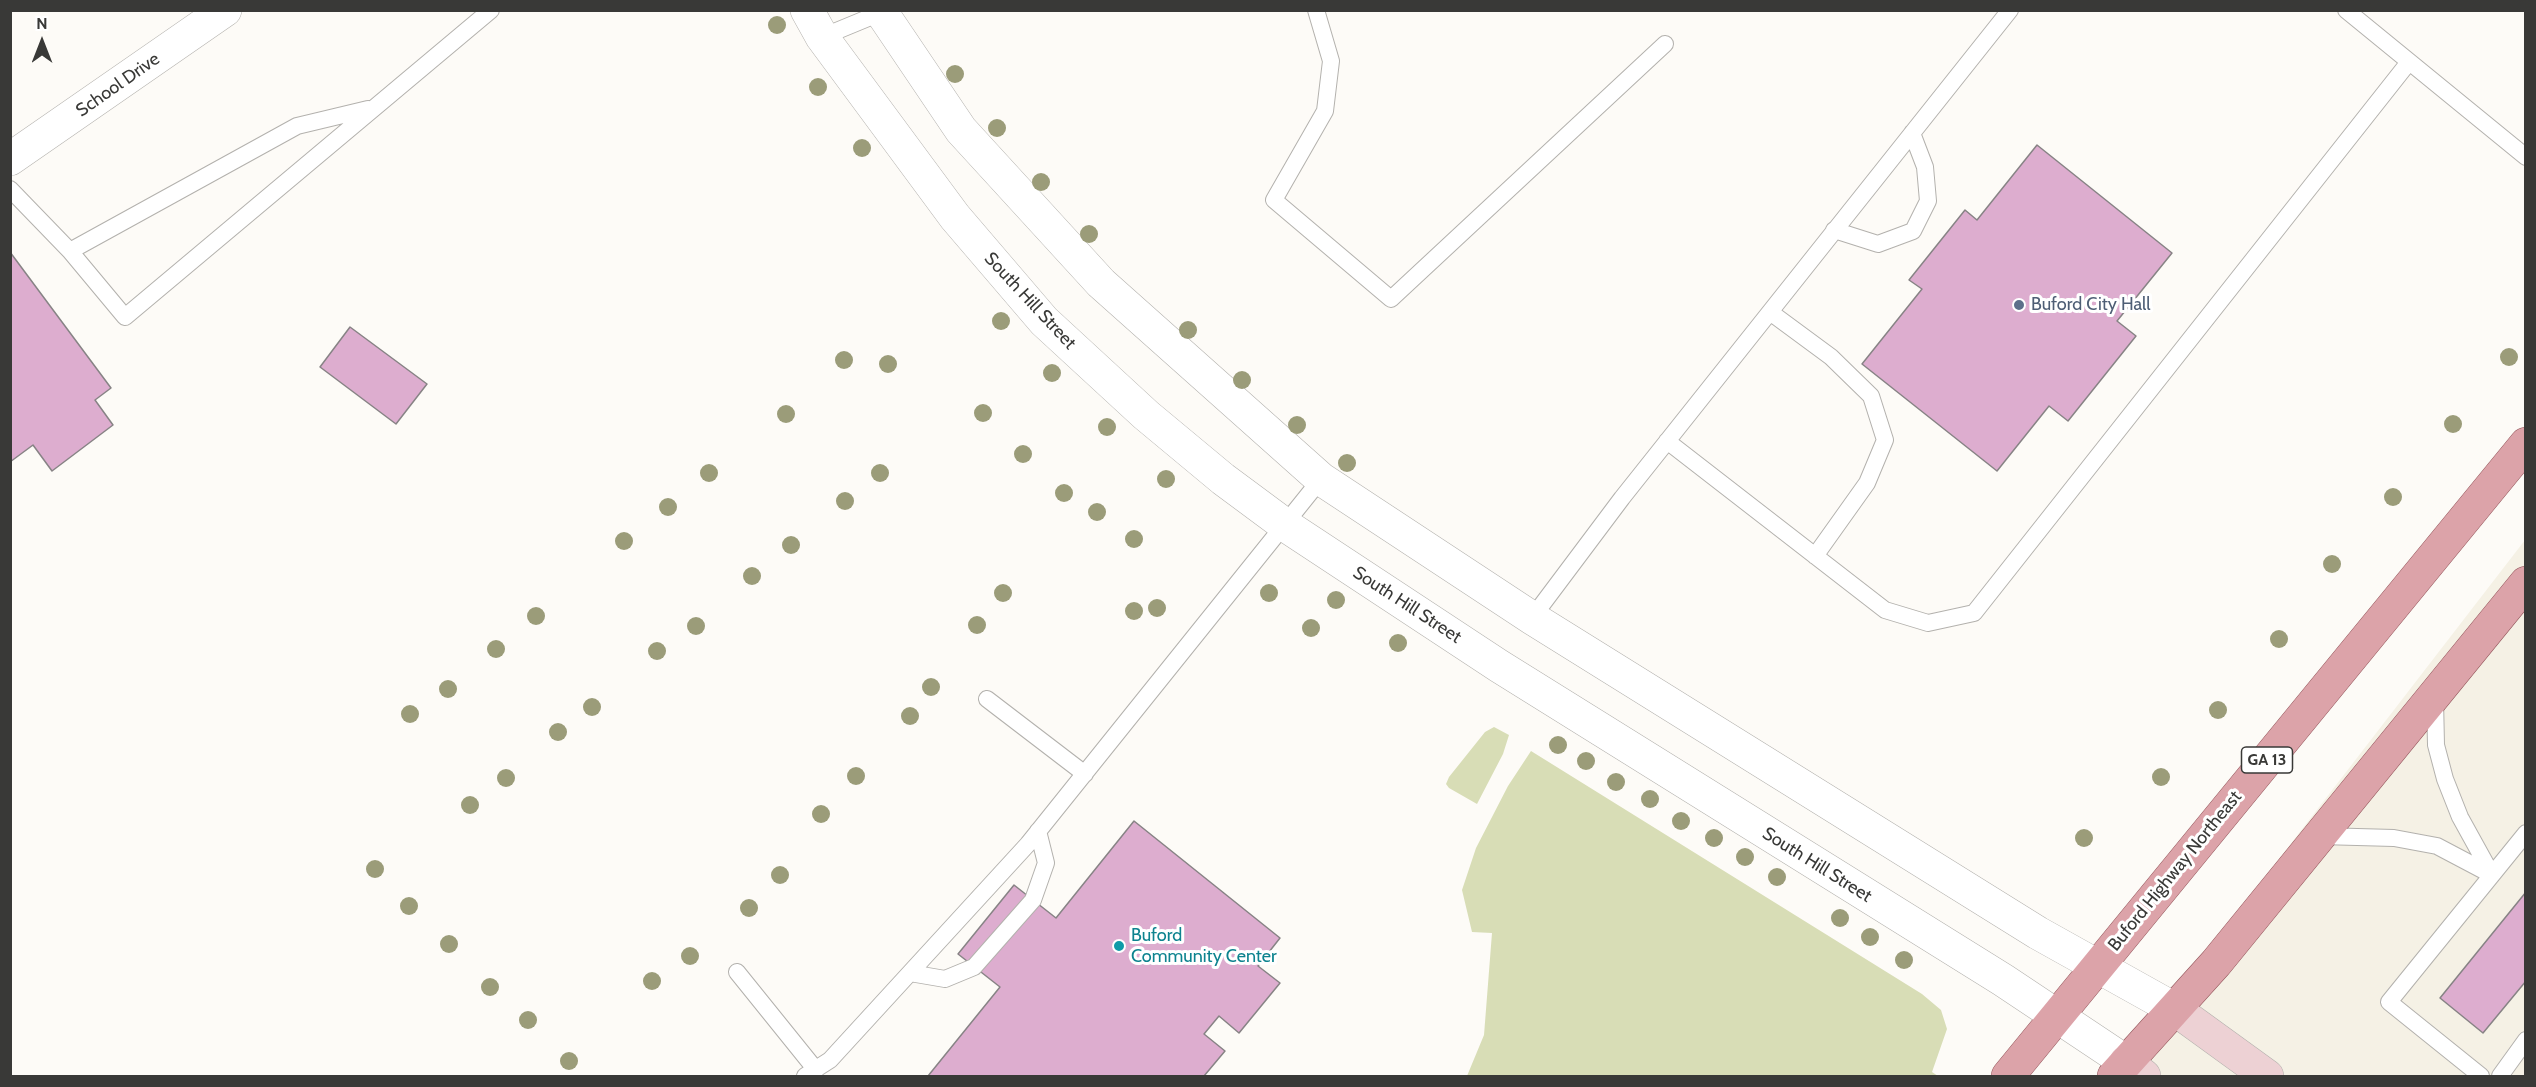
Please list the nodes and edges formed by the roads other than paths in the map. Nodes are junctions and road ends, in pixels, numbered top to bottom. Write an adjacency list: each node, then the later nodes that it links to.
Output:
1 (225, 10): 13 (street, School Drive)
2 (491, 10): 10 (lane)
3 (1316, 10): 8 (lane)
4 (2010, 10): 11 (lane)
5 (2346, 10): 9 (lane)
6 (882, 11): 7 (lane); 20 (street)
7 (815, 24): 21 (street, South Hill Street)
8 (1665, 44)
9 (2409, 62): 12 (lane); 22 (lane)
10 (373, 108): 16 (lane); 16 (lane)
11 (1912, 133): 15 (lane); 15 (lane)
12 (2526, 157)
13 (10, 159)
14 (10, 189): 16 (lane)
15 (1834, 230): 17 (lane)
16 (70, 251)
17 (1770, 312): 18 (lane); 22 (lane)
18 (1667, 441): 22 (lane); 24 (lane)
19 (2526, 444): 32 (main road, Buford Highway Northeast / GA 13)
20 (1321, 479): 21 (lane); 24 (street)
21 (1285, 525): 27 (lane); 36 (street, South Hill Street)
22 (1815, 556)
23 (2526, 583): 25 (main road)
24 (1532, 618): 32 (street)
25 (2435, 696): 30 (main road); 31 (lane)
26 (987, 699): 27 (lane)
27 (1085, 774): 28 (lane)
28 (1038, 831): 34 (lane); 34 (lane)
29 (2526, 833): 31 (lane)
30 (2320, 836): 31 (lane); 35 (main road)
31 (2492, 875): 42 (lane)
32 (2098, 966): 35 (street); 36 (main road, Buford Highway Northeast / GA 13)
33 (737, 972): 39 (lane)
34 (910, 973): 39 (lane)
35 (2176, 1010): 38 (main road); 41 (main road)
36 (2056, 1018): 38 (street, South Hill Street); 40 (main road, Buford Highway Northeast / GA 13)
37 (2526, 1040): 43 (lane)
38 (2128, 1072)
39 (810, 1073)
40 (2008, 1077)
41 (2267, 1077)
42 (2481, 1077)
43 (2500, 1077)

